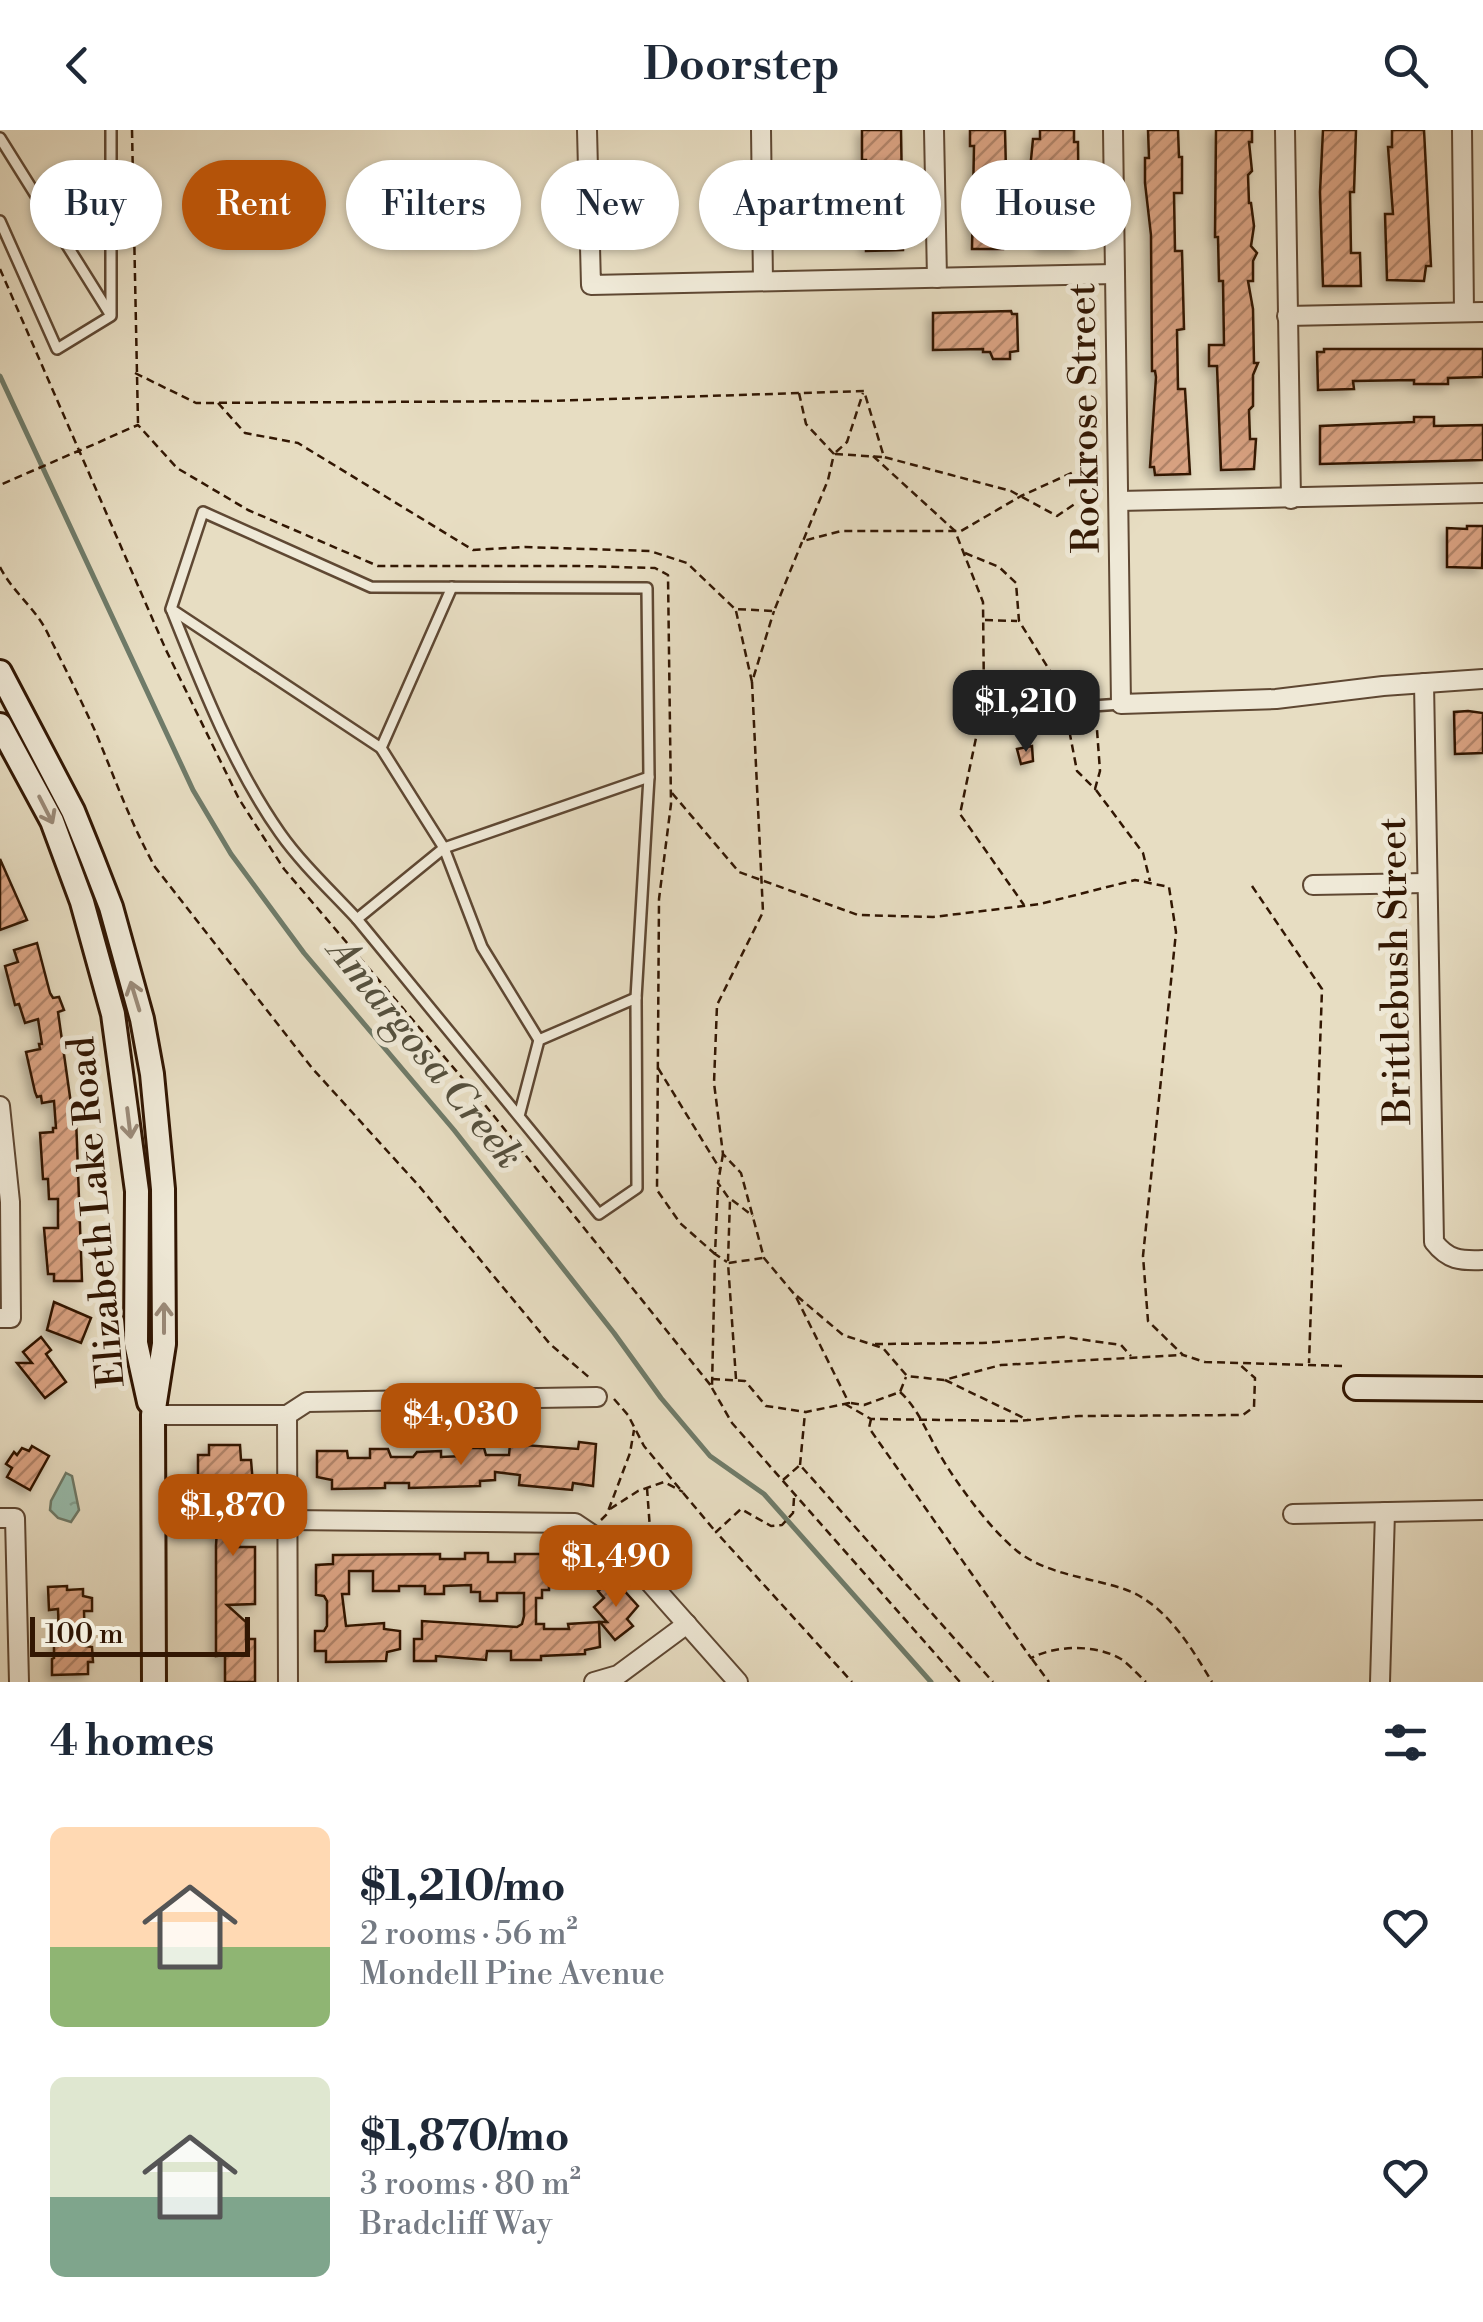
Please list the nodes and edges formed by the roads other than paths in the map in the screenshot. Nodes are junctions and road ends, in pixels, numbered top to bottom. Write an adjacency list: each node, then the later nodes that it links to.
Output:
1 (111, 130): 14 (lane)
2 (587, 130): 12 (street)
3 (762, 130): 12 (street)
4 (934, 130): 11 (street)
5 (1112, 130): 10 (street, Rockrose Street)
6 (1285, 130): 15 (street)
7 (1462, 130): 13 (street)
8 (0, 138): 14 (lane)
9 (0, 221): 14 (lane)
10 (1115, 274): 11 (street); 18 (street, Rockrose Street)
11 (937, 278): 12 (street)
12 (764, 281)
13 (1474, 312): 15 (street)
14 (111, 316)
15 (1287, 316): 17 (street)
16 (1483, 492): 17 (street)
17 (1291, 499): 18 (street)
18 (1119, 501): 24 (street, Rockrose Street)
19 (452, 588): 20 (lane); 27 (lane); 28 (lane)
20 (171, 609): 27 (lane); 32 (lane)
21 (0, 672): 42 (main road, Elizabeth Lake Road, one-way to 21)
22 (1483, 679): 23 (street)
23 (1424, 683): 24 (street); 30 (street, Brittlebush Street)
24 (1121, 704): 25 (lane)
25 (1064, 708)
26 (0, 724): 42 (main road, Elizabeth Lake Road, one-way to 42)
27 (381, 748): 29 (lane)
28 (649, 777): 29 (lane); 33 (lane)
29 (444, 848): 32 (lane); 34 (lane)
30 (1426, 882): 31 (street); 37 (street, Brittlebush Street)
31 (1313, 885)
32 (356, 919): 36 (lane)
33 (636, 998): 34 (lane); 36 (lane)
34 (539, 1040): 36 (lane)
35 (1, 1114): 38 (street)
36 (518, 1116)
37 (1483, 1260)
38 (5, 1318)
39 (1356, 1388): 40 (main road)
40 (1483, 1389)
41 (598, 1392): 43 (street)
42 (152, 1415): 43 (street); 51 (main road, Elizabeth Lake Road)
43 (288, 1416): 48 (street)
44 (1483, 1510): 45 (street)
45 (1386, 1512): 46 (street); 55 (street)
46 (1293, 1514)
47 (7, 1518): 50 (street)
48 (288, 1520): 49 (street); 52 (street)
49 (688, 1624): 53 (street); 54 (street)
50 (19, 1682)
51 (154, 1682)
52 (288, 1682)
53 (594, 1682)
54 (738, 1682)
55 (1380, 1682)

